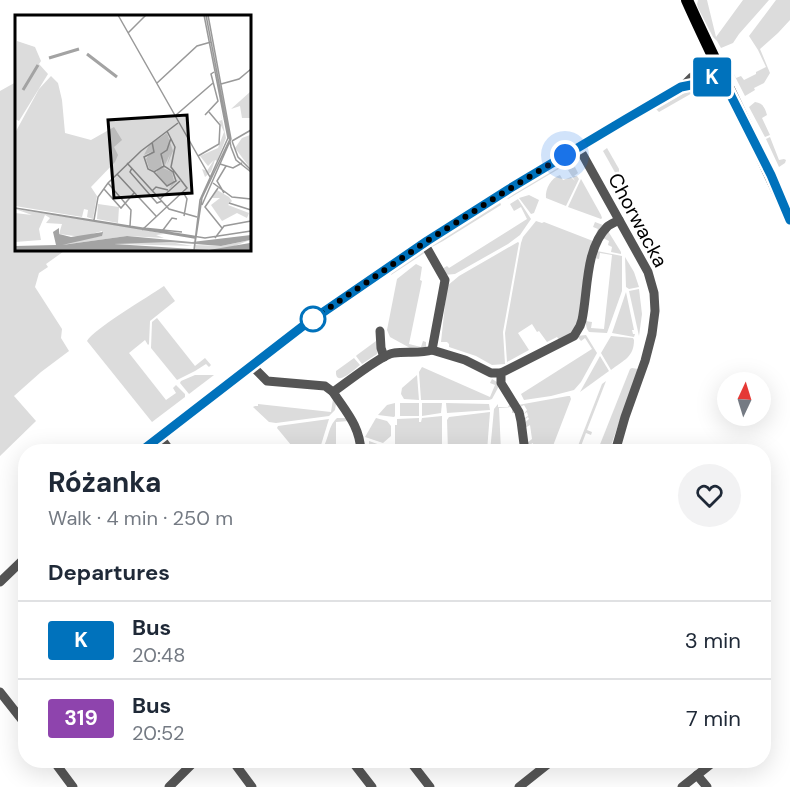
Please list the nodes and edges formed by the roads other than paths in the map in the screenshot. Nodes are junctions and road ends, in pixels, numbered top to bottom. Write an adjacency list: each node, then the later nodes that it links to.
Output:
1 (687, 0): 2 (main road)
2 (718, 68): 3 (street); 5 (main road)
3 (579, 148): 4 (street, Chorwacka); 6 (street)
4 (619, 220): 11 (street); 18 (street, Chorwacka)
5 (790, 220)
6 (424, 243): 8 (street); 10 (street)
7 (380, 331): 9 (street)
8 (432, 350): 9 (street); 11 (street)
9 (384, 357): 12 (street)
10 (252, 366): 12 (street); 13 (street)
11 (501, 373): 17 (street)
12 (333, 392): 16 (street)
13 (160, 437): 14 (street); 15 (street)
14 (151, 444)
15 (165, 444)
16 (359, 444)
17 (524, 444)
18 (617, 444)
19 (18, 565): 20 (street)
20 (0, 582)
21 (0, 692): 22 (street)
22 (18, 715)
23 (58, 768): 31 (street)
24 (187, 768): 32 (street)
25 (238, 768): 33 (street)
26 (357, 768): 34 (street)
27 (415, 768): 35 (street)
28 (543, 768): 36 (street)
29 (706, 768): 30 (street)
30 (697, 775): 37 (street); 38 (street)
31 (73, 787)
32 (169, 787)
33 (252, 787)
34 (372, 787)
35 (430, 787)
36 (519, 787)
37 (682, 787)
38 (706, 787)

